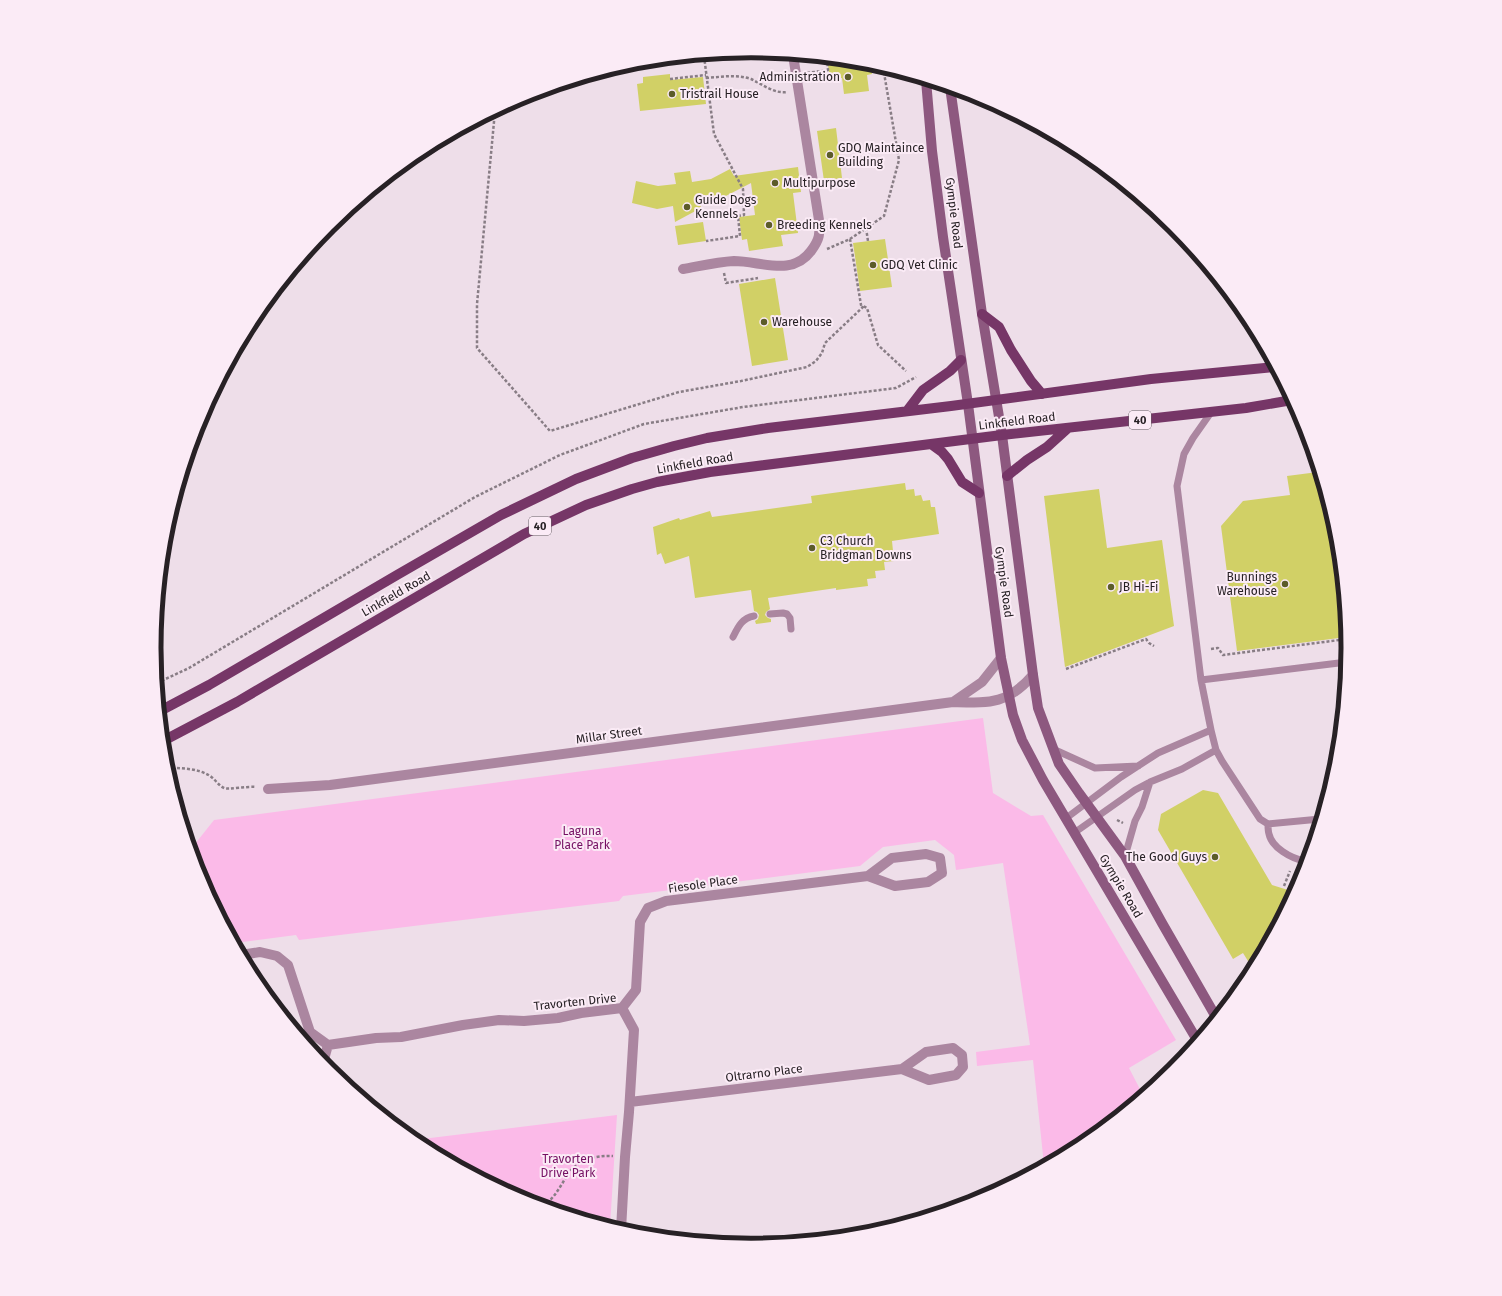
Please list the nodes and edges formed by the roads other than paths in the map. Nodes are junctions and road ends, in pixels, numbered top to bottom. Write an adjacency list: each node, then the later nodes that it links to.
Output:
1 (790, 59): 4 (street)
2 (926, 85): 6 (main road, Gympie Road)
3 (951, 93): 5 (main road, Gympie Road)
4 (683, 269)
5 (982, 314): 8 (main road); 9 (main road, Gympie Road)
6 (961, 360): 11 (main road, Gympie Road); 12 (main road)
7 (1270, 368): 8 (main road, Linkfield Road / 40)
8 (1042, 394): 9 (main road, Linkfield Road / 40)
9 (996, 400): 11 (main road, Linkfield Road / 40); 15 (main road, Gympie Road)
10 (1286, 401): 13 (main road, Linkfield Road / 40)
11 (968, 404): 12 (main road, Linkfield Road / 40); 16 (main road, Gympie Road)
12 (907, 411): 30 (main road, Linkfield Road / 40)
13 (1212, 411): 14 (main road, Linkfield Road / 40); 27 (lane)
14 (1068, 428): 15 (main road, Linkfield Road / 40); 18 (main road)
15 (1002, 435): 16 (main road, Linkfield Road / 40); 18 (main road, Gympie Road)
16 (972, 439): 17 (main road, Linkfield Road / 40); 19 (main road, Gympie Road)
17 (931, 444): 19 (main road); 32 (main road, Linkfield Road / 40)
18 (1007, 476): 26 (main road, Gympie Road)
19 (979, 493): 24 (main road, Gympie Road)
20 (770, 614): 22 (lane)
21 (754, 616): 23 (lane)
22 (791, 629)
23 (733, 637)
24 (1001, 658): 28 (main road, Gympie Road); 29 (street, Millar Street)
25 (1341, 663): 27 (lane)
26 (1033, 675): 28 (street, Millar Street); 33 (main road, Gympie Road)
27 (1201, 680): 31 (lane)
28 (1008, 696): 29 (street, Millar Street); 40 (main road, Gympie Road)
29 (953, 702): 37 (street, Millar Street)
30 (164, 709)
31 (1211, 730): 34 (lane); 35 (lane)
32 (168, 738)
33 (1053, 749): 35 (lane); 38 (main road, Gympie Road)
34 (1216, 750): 36 (lane); 42 (lane)
35 (1138, 766): 38 (lane)
36 (1150, 782): 39 (lane); 44 (lane)
37 (268, 790)
38 (1086, 803): 39 (main road, Gympie Road); 40 (lane)
39 (1096, 817): 43 (lane); 44 (main road, Gympie Road)
40 (1066, 819): 43 (main road, Gympie Road)
41 (1316, 819): 42 (lane)
42 (1268, 824): 45 (lane)
43 (1074, 833): 50 (main road, Gympie Road)
44 (1125, 856): 49 (main road, Gympie Road)
45 (1301, 861)
46 (868, 876): 46 (street, Fiesole Place); 48 (street, Fiesole Place)
47 (247, 954): 51 (street)
48 (622, 1008): 51 (street, Travorten Drive); 54 (street, Travorten Drive)
49 (1214, 1013)
50 (1196, 1036)
51 (328, 1045): 52 (street)
52 (325, 1056)
53 (902, 1069): 53 (street, Oltrarno Place); 54 (street, Oltrarno Place)
54 (630, 1102): 55 (street, Travorten Drive)
55 (622, 1224)

